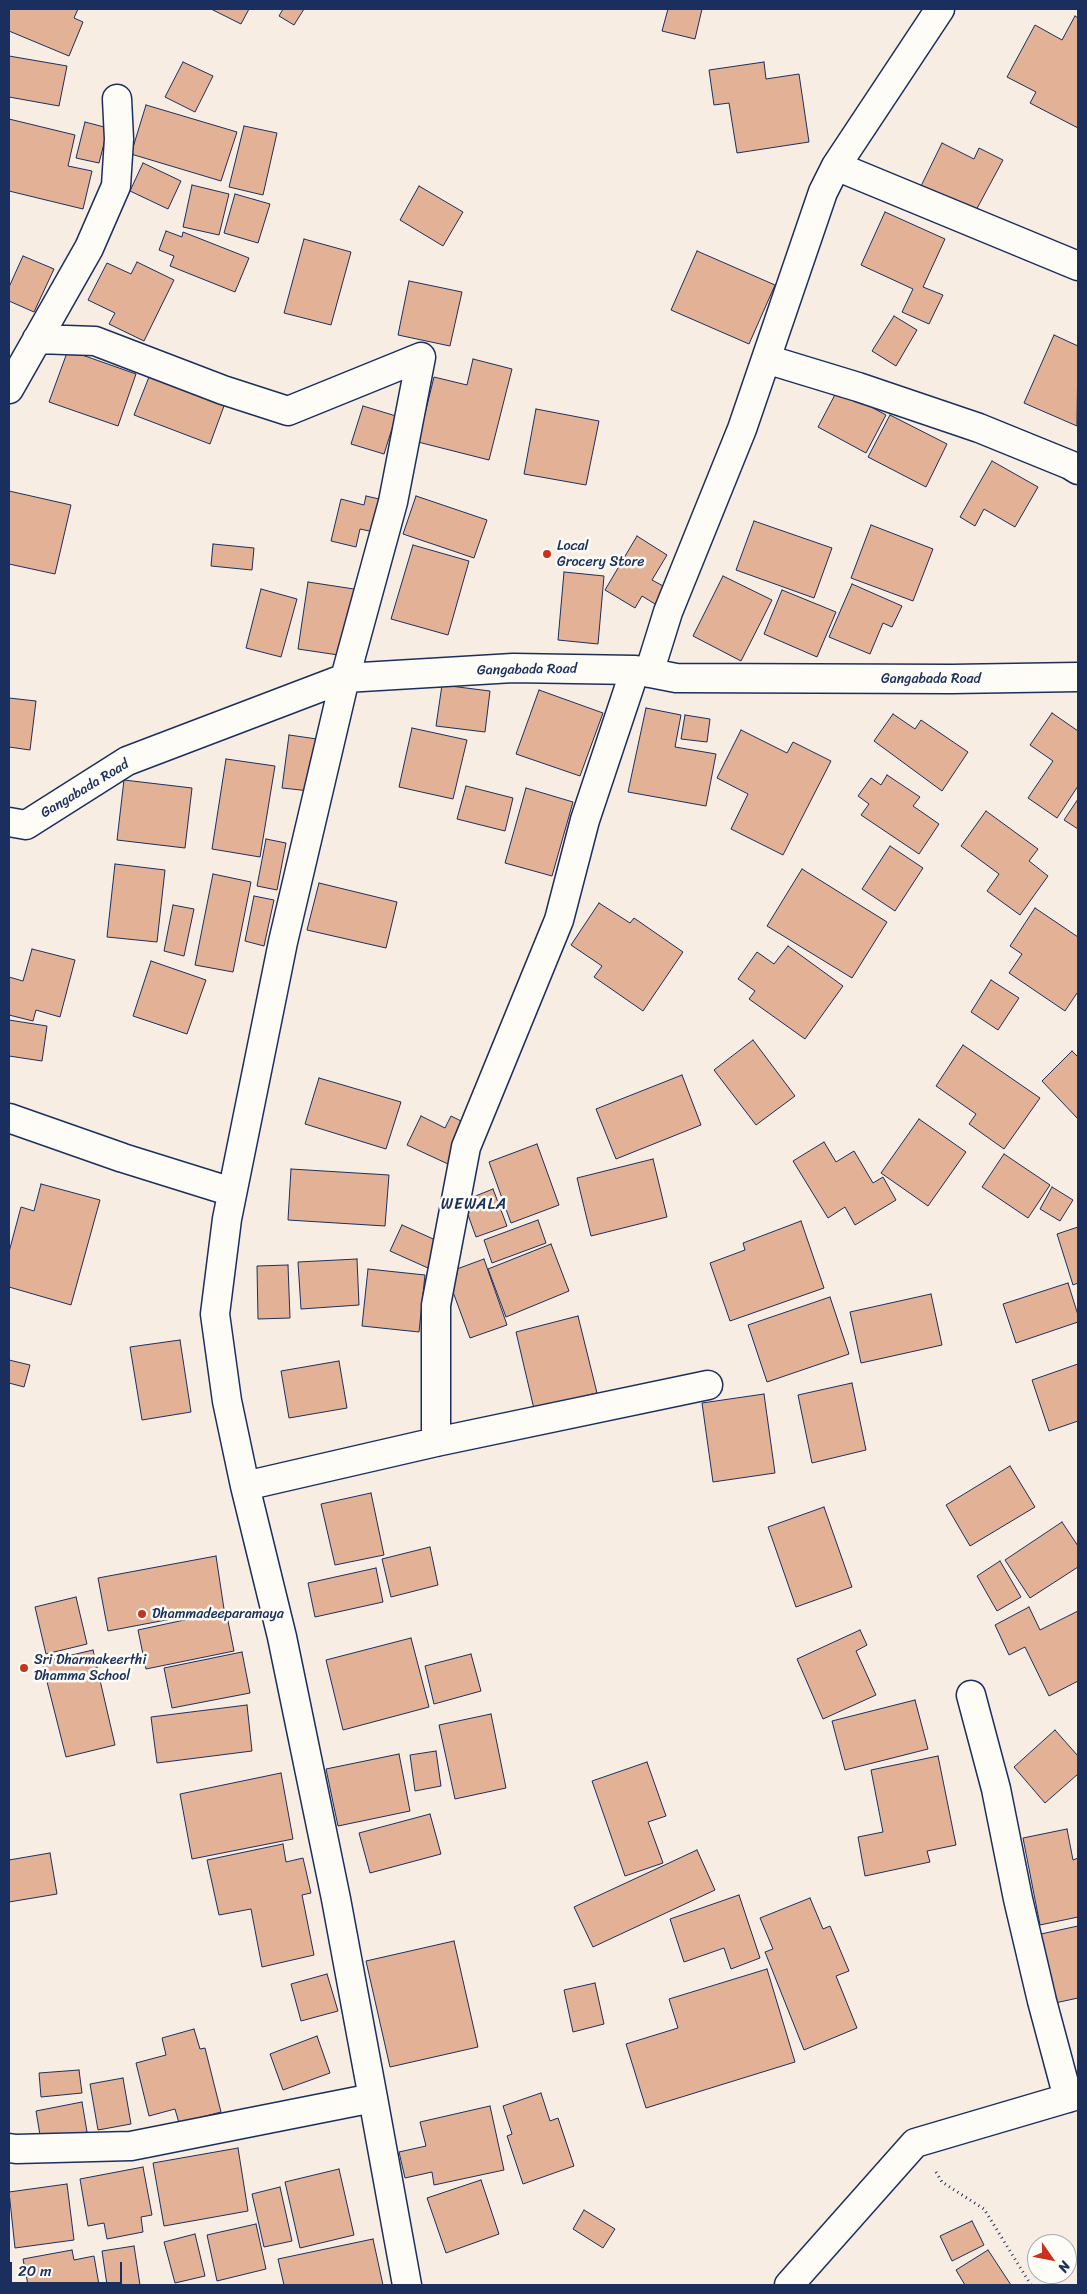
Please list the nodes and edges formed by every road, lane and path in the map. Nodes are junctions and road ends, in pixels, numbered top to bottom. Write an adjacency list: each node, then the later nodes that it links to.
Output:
1 (940, 9): 3 (street)
2 (117, 99): 5 (street)
3 (836, 166): 4 (street); 6 (street)
4 (1078, 266)
5 (37, 339): 7 (street); 11 (street)
6 (766, 359): 8 (street); 9 (street)
7 (9, 389)
8 (1078, 470)
9 (642, 671): 10 (street, Gangabada Road); 11 (street, Gangabada Road); 16 (street)
10 (1078, 677)
11 (345, 678): 12 (street, Gangabada Road); 14 (street)
12 (9, 822)
13 (9, 1118): 14 (street)
14 (232, 1192): 17 (street)
15 (708, 1385): 16 (street)
16 (436, 1442): 17 (street)
17 (245, 1486): 20 (street)
18 (971, 1695): 19 (street)
19 (1073, 2097): 21 (street)
20 (373, 2098): 22 (street); 23 (street)
21 (915, 2143): 24 (street); 25 (path)
22 (9, 2148)
23 (407, 2285)
24 (789, 2285)
25 (1031, 2285)

